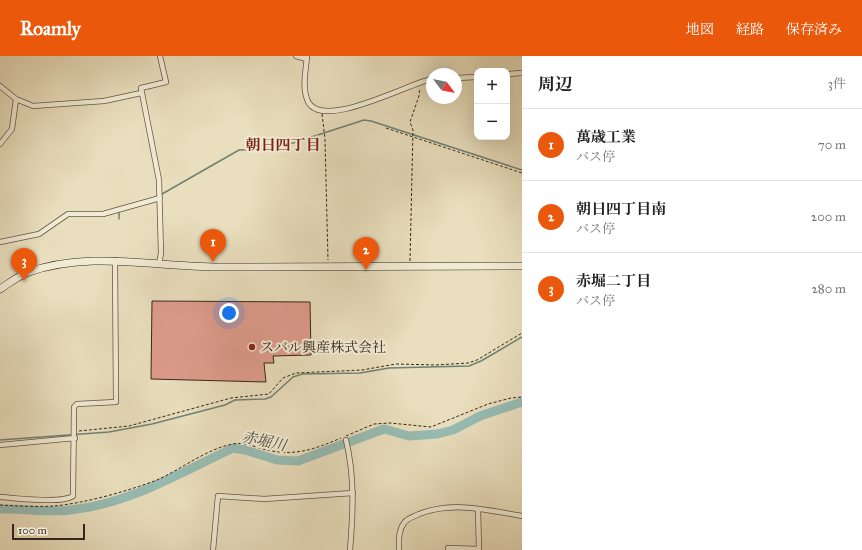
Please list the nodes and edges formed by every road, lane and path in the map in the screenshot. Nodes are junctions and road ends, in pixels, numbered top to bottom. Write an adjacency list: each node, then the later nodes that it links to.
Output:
1 (160, 56): 11 (street)
2 (296, 56): 3 (street)
3 (307, 57): 13 (street)
4 (510, 74): 5 (street)
5 (522, 74)
6 (474, 77): 7 (street)
7 (462, 78)
8 (426, 80): 9 (street)
9 (420, 82): 13 (street); 15 (path)
10 (0, 86): 12 (street)
11 (141, 93): 12 (street); 18 (street)
12 (16, 100): 16 (street)
13 (323, 110): 22 (path)
14 (386, 128): 15 (path)
15 (412, 138): 17 (path); 24 (path)
16 (0, 144)
17 (522, 173)
18 (160, 198): 19 (street); 21 (street)
19 (0, 242)
20 (115, 260): 21 (street); 25 (street); 28 (street)
21 (159, 264): 22 (street)
22 (328, 266): 24 (street)
23 (522, 266): 24 (street)
24 (410, 267)
25 (0, 288)
26 (522, 333): 28 (path)
27 (522, 397): 30 (path)
28 (75, 431): 29 (street)
29 (75, 438): 31 (street); 33 (street)
30 (346, 438): 32 (street); 34 (path)
31 (0, 445)
32 (353, 493): 37 (street); 38 (street)
33 (0, 497)
34 (0, 505)
35 (478, 509): 36 (street); 39 (street); 41 (street)
36 (522, 516)
37 (213, 550)
38 (350, 550)
39 (399, 550)
40 (448, 550): 41 (street)
41 (479, 550)

